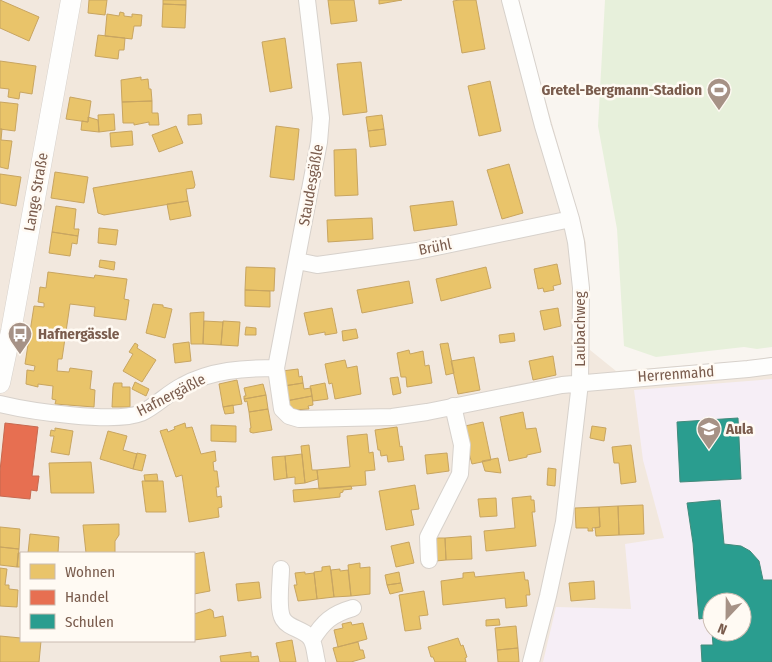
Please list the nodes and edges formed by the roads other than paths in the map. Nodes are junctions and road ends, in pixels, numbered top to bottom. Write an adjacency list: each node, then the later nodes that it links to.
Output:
1 (71, 0): 8 (street, Lange Straße)
2 (307, 0): 5 (street, Staudesgäßle)
3 (510, 0): 4 (street, Laubachweg)
4 (571, 219): 5 (street, Brühl); 9 (street, Laubachweg)
5 (297, 261): 7 (street, Staudesgäßle)
6 (772, 366): 9 (street, Herrenmahd)
7 (276, 368): 10 (street, Hafnergäßle); 11 (street)
8 (0, 383)
9 (580, 383): 11 (street); 17 (street, Laubachweg)
10 (0, 404)
11 (453, 406): 12 (street)
12 (430, 560)
13 (281, 569): 15 (street)
14 (353, 608): 15 (street)
15 (312, 640): 16 (street)
16 (317, 662)
17 (531, 662)

